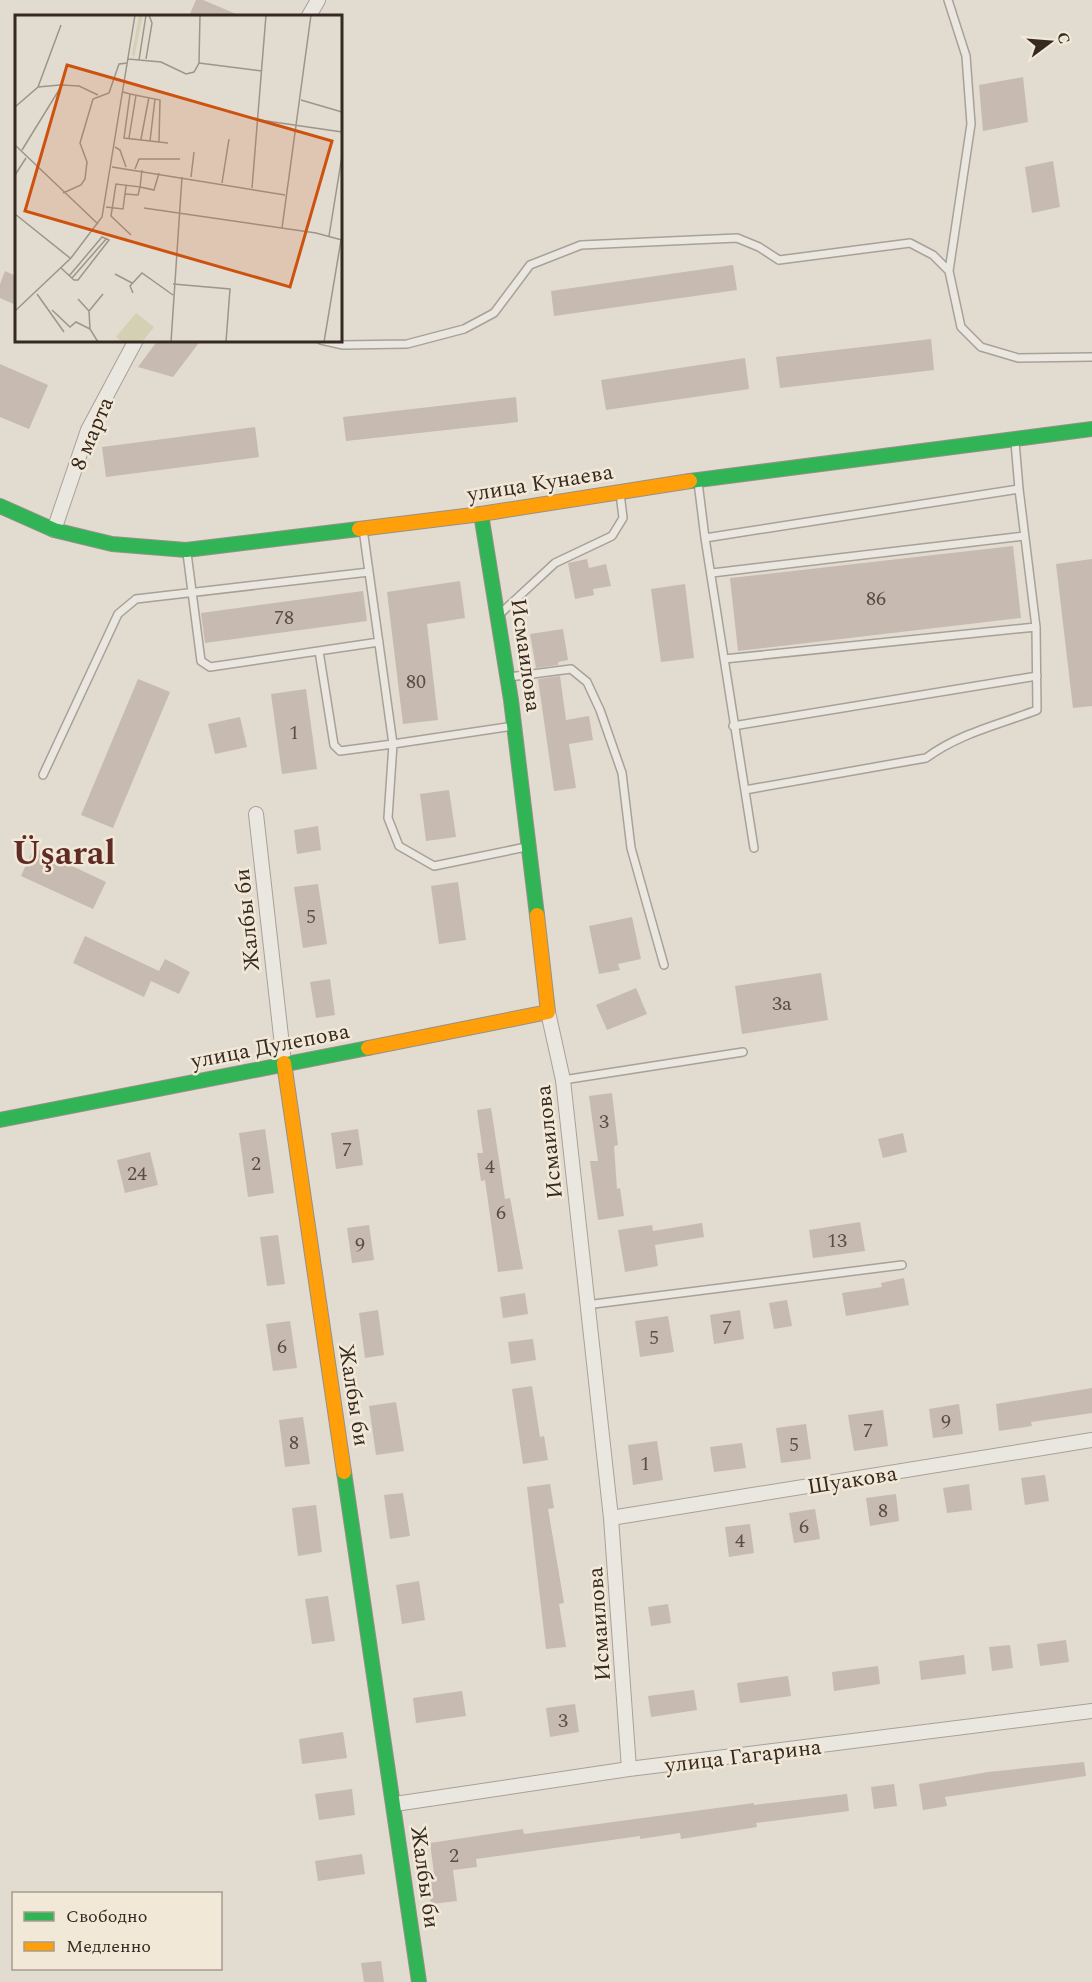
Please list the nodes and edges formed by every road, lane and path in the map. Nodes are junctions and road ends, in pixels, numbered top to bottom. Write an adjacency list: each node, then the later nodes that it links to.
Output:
1 (318, 0): 3 (street)
2 (948, 0): 4 (lane)
3 (310, 15)
4 (949, 271): 6 (lane); 7 (lane)
5 (135, 342): 16 (street, 8 марта)
6 (330, 342)
7 (1092, 357)
8 (1092, 429): 9 (street, улица Кунаева)
9 (1015, 439): 10 (street, улица Кунаева); 11 (lane)
10 (698, 480): 12 (street, улица Кунаева); 18 (lane)
11 (1019, 489): 17 (lane); 18 (lane)
12 (620, 491): 14 (street, улица Кунаева); 23 (lane)
13 (0, 506): 16 (street, улица Кунаева)
14 (481, 514): 15 (street, улица Кунаева); 23 (street, Исмаилова)
15 (363, 527): 19 (street, улица Кунаева); 20 (lane)
16 (54, 530): 19 (street, улица Кунаева)
17 (1024, 536): 21 (lane); 24 (lane)
18 (705, 538): 21 (lane)
19 (186, 550): 22 (lane)
20 (369, 572): 22 (lane); 25 (lane)
21 (712, 573): 27 (lane)
22 (192, 592): 26 (lane); 33 (lane)
23 (500, 613): 29 (street, Исмаилова)
24 (1036, 627): 27 (lane); 28 (lane)
25 (379, 642): 26 (lane); 32 (lane)
26 (319, 651): 32 (lane)
27 (724, 658): 31 (lane)
28 (1037, 676): 31 (lane); 34 (lane)
29 (509, 677): 30 (street, Исмаилова); 38 (lane)
30 (516, 725): 32 (lane); 36 (street, Исмаилова)
31 (733, 726): 34 (lane)
32 (393, 744): 36 (lane)
33 (43, 775)
34 (745, 790): 37 (lane)
35 (256, 814): 41 (street, Жалбы би)
36 (530, 847): 39 (street, Исмаилова)
37 (754, 848)
38 (664, 965)
39 (548, 1012): 41 (street, улица Дулепова); 42 (street, Исмаилова)
40 (743, 1052): 42 (lane)
41 (284, 1063): 43 (street, улица Дулепова); 50 (street, Жалбы би)
42 (563, 1080): 45 (street, Исмаилова)
43 (0, 1120)
44 (902, 1265): 45 (lane)
45 (586, 1305): 47 (street, Исмаилова)
46 (1092, 1440): 47 (street, Шуакова)
47 (611, 1518): 49 (street, Исмаилова)
48 (1092, 1711): 49 (street, улица Гагарина)
49 (629, 1769): 50 (street, улица Гагарина)
50 (395, 1804): 51 (street, Жалбы би)
51 (419, 1982)

